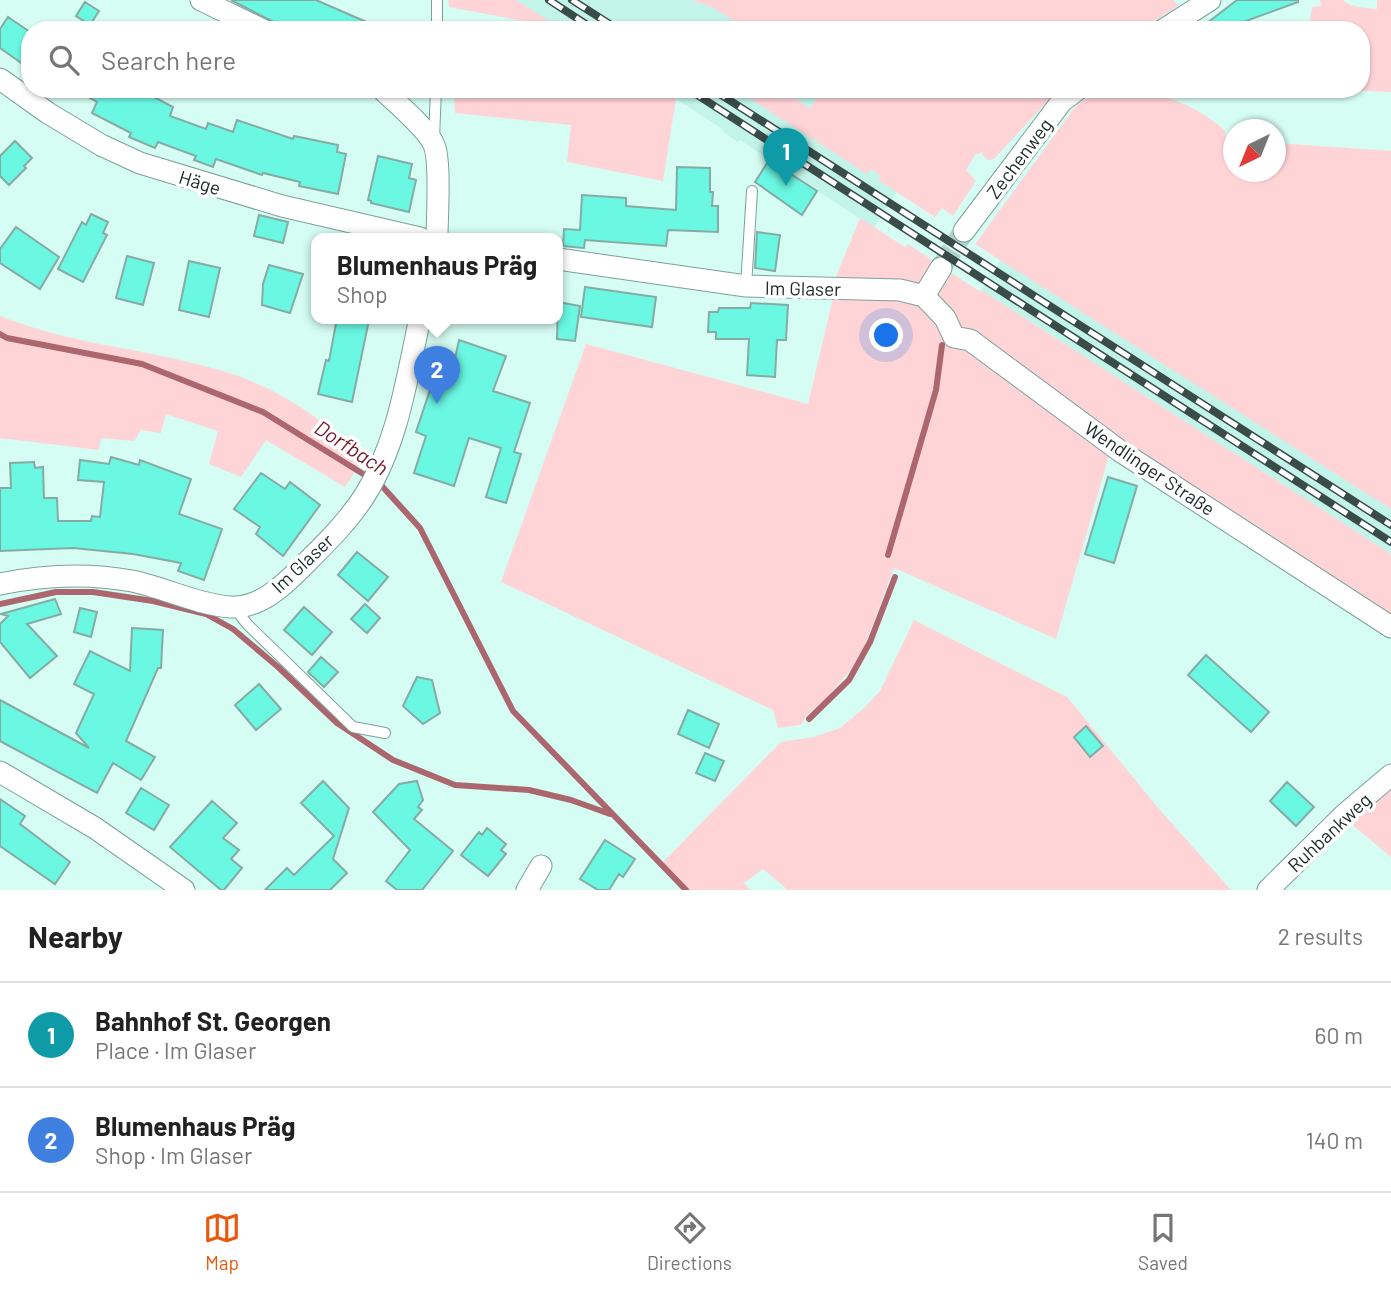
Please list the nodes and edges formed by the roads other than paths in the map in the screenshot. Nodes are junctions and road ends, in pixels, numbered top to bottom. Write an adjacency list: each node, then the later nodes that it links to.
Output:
1 (201, 0): 4 (street)
2 (437, 0): 5 (lane)
3 (1210, 0): 6 (street)
4 (244, 21)
5 (437, 21)
6 (1177, 21)
7 (0, 79): 8 (street, Häge)
8 (21, 94)
9 (27, 98): 16 (street, Häge)
10 (391, 98): 13 (street)
11 (436, 98): 13 (lane)
12 (1066, 98): 15 (street, Zechenweg)
13 (434, 145): 17 (street)
14 (752, 191): 20 (lane)
15 (964, 231)
16 (398, 233)
17 (437, 233)
18 (563, 260): 20 (street, Im Glaser)
19 (942, 268): 21 (street)
20 (746, 286): 21 (street, Im Glaser)
21 (924, 296): 25 (street, Wendlinger Straße)
22 (419, 324): 24 (street, Im Glaser)
23 (0, 584): 24 (street, Im Glaser)
24 (234, 607): 26 (lane)
25 (1391, 627)
26 (385, 733)
27 (0, 772): 30 (street)
28 (1391, 775): 32 (street, Ruhbankweg)
29 (541, 866): 31 (street)
30 (184, 890)
31 (527, 890)
32 (1268, 890)

